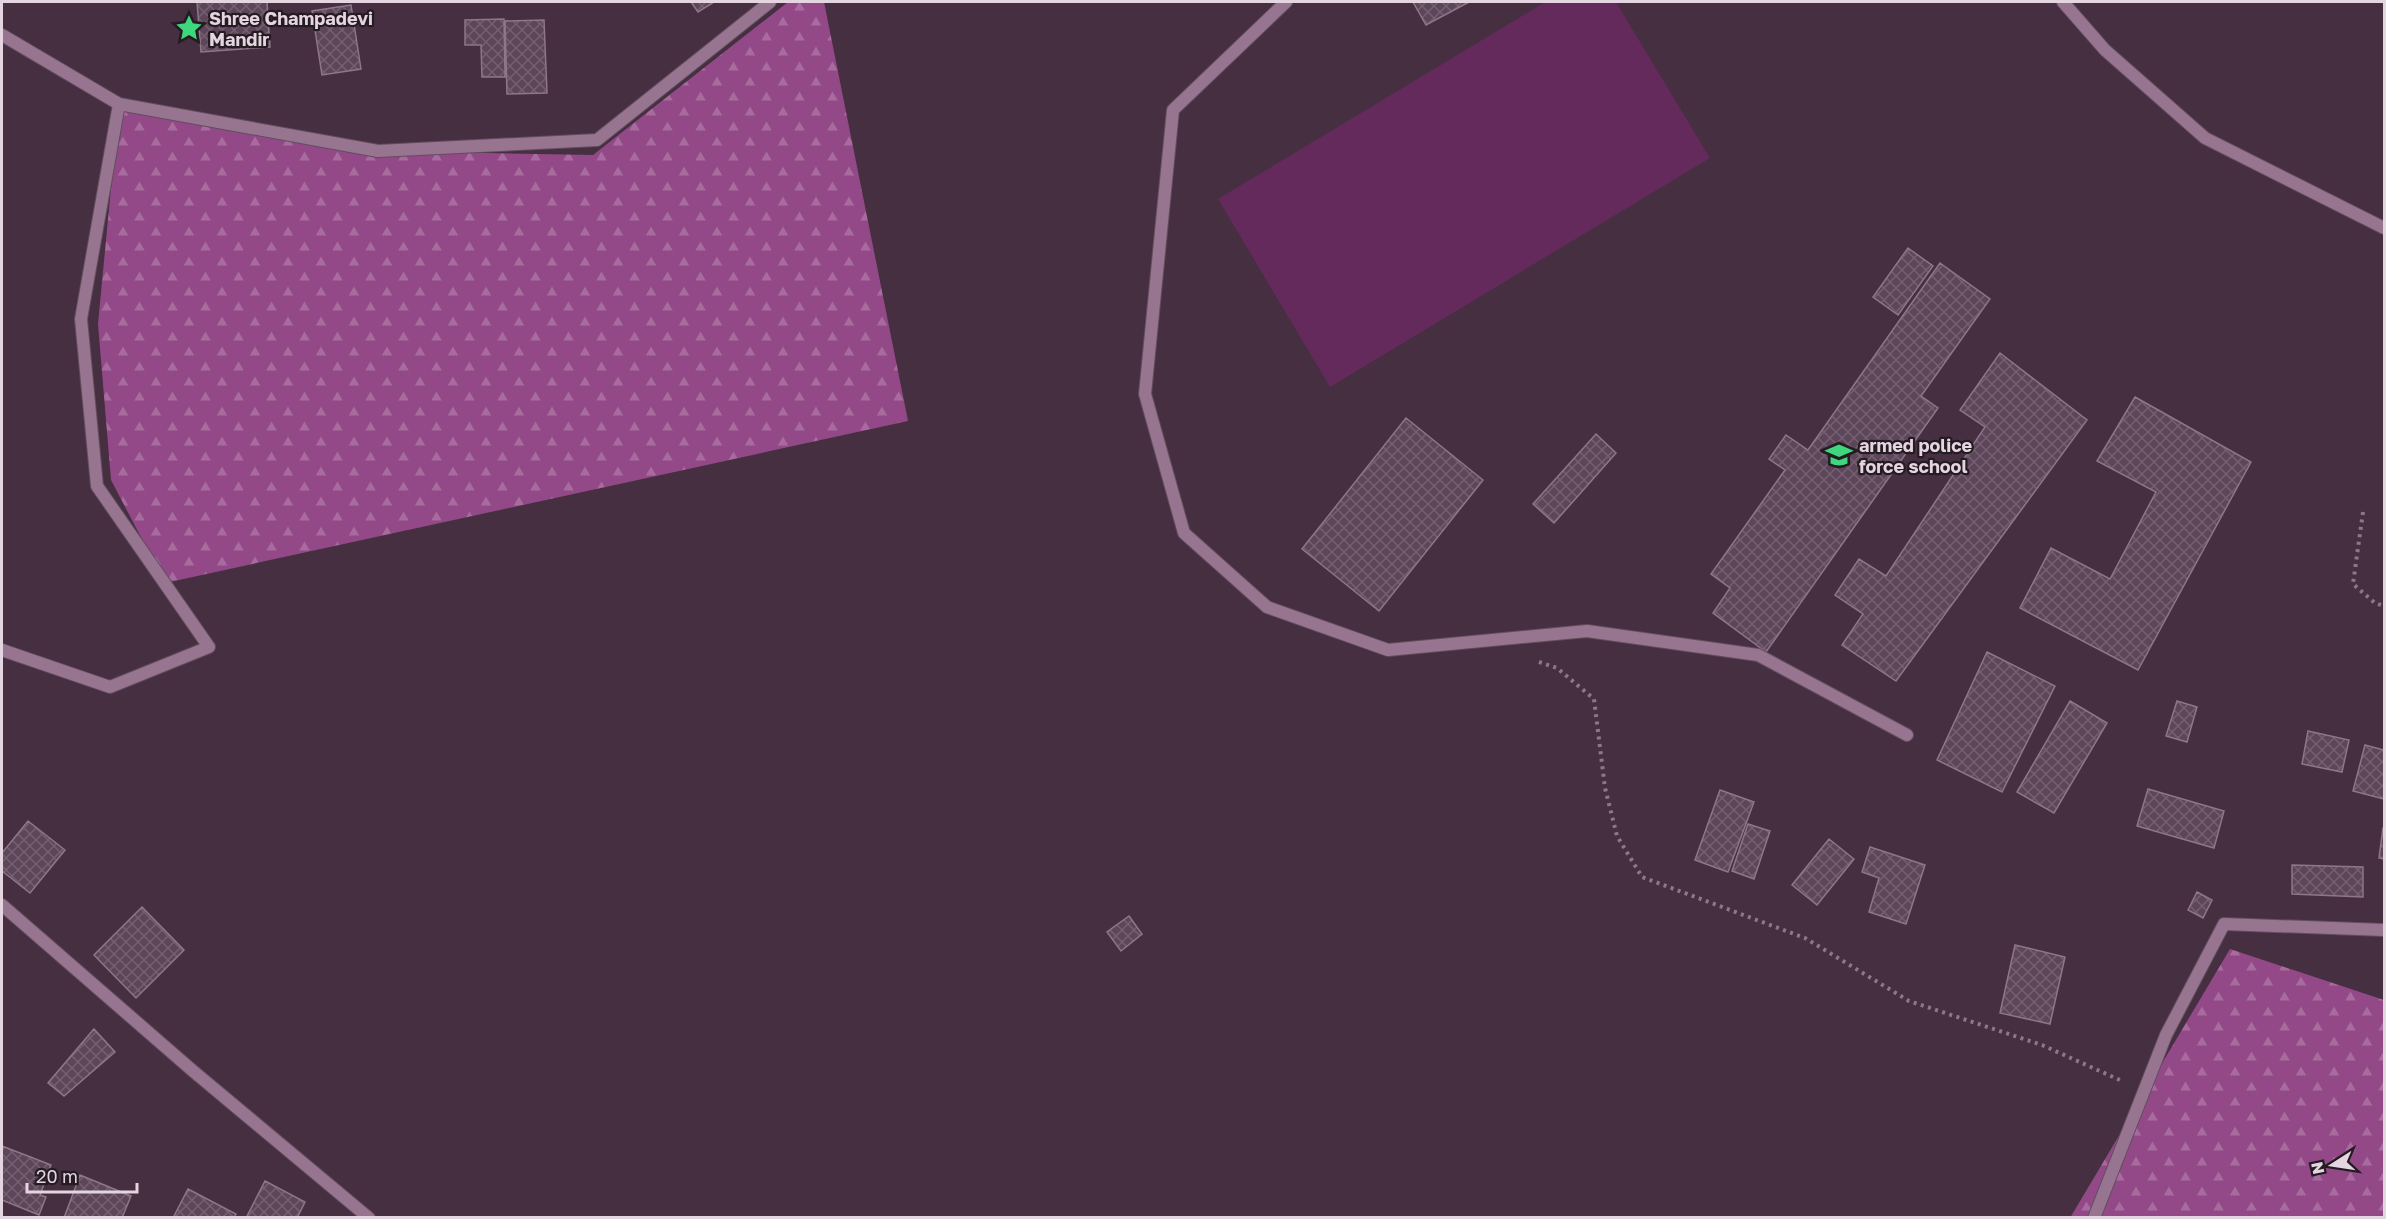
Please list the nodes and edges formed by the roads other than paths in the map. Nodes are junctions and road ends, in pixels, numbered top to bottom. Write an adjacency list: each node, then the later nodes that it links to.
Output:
1 (770, 2): 5 (street)
2 (1286, 2): 8 (street)
3 (2063, 2): 6 (street)
4 (2, 35): 5 (street)
5 (119, 104): 7 (street)
6 (2385, 228)
7 (2, 650)
8 (1907, 735)
9 (2, 905): 11 (street)
10 (2385, 930): 12 (street)
11 (369, 1218)
12 (2094, 1218)

